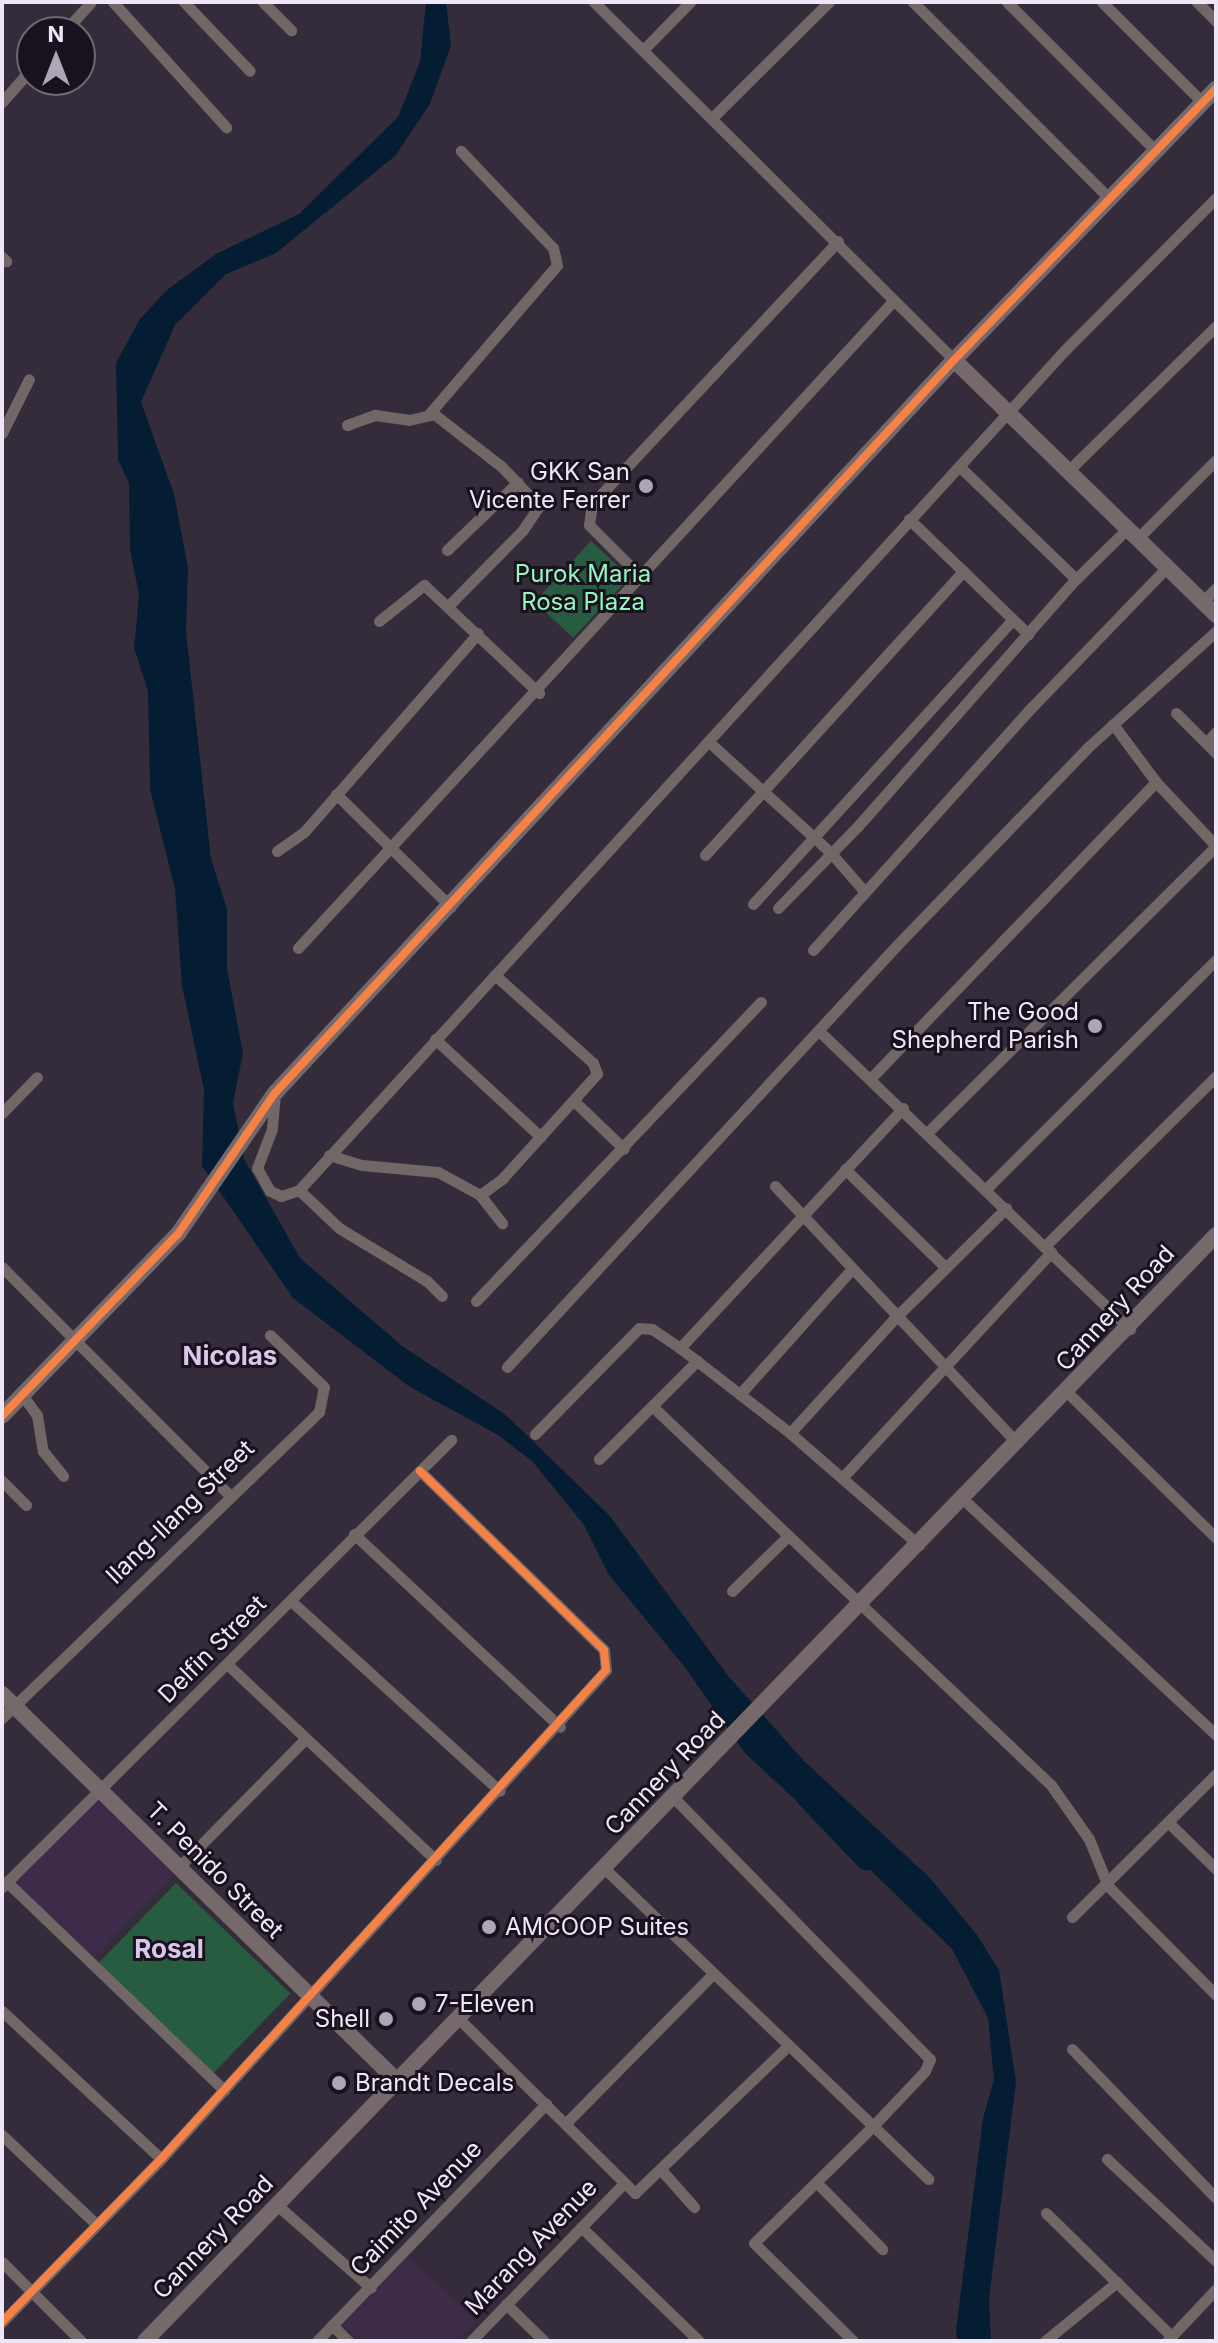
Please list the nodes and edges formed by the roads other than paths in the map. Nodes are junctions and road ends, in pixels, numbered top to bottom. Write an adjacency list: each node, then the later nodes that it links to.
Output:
1 (113, 2): 20 (street)
2 (184, 2): 14 (street)
3 (263, 2): 12 (street)
4 (594, 2): 13 (street)
5 (690, 2): 13 (street)
6 (829, 2): 19 (street)
7 (913, 2): 23 (street)
8 (1007, 2): 21 (street)
9 (1102, 2): 18 (street)
10 (1197, 2): 11 (street)
11 (1216, 21)
12 (291, 30)
13 (644, 49): 19 (street)
14 (250, 71)
15 (16, 86): 17 (street)
16 (1216, 89): 18 (street)
17 (2, 102)
18 (1202, 102): 21 (street)
19 (713, 117): 25 (street)
20 (226, 127)
21 (1155, 150): 23 (street)
22 (461, 151): 31 (street)
23 (1109, 198): 28 (street)
24 (1216, 198): 30 (street)
25 (838, 241): 26 (street); 43 (street)
26 (894, 300): 28 (street); 43 (street)
27 (1216, 326): 36 (street)
28 (954, 360): 30 (street); 71 (street)
29 (29, 379): 33 (street)
30 (1009, 413): 35 (street); 36 (street)
31 (429, 414): 32 (street); 37 (street)
32 (347, 425)
33 (2, 433)
34 (1216, 460): 39 (street)
35 (959, 466): 38 (street); 44 (street)
36 (1069, 470): 39 (street)
37 (518, 482): 40 (street); 47 (street)
38 (909, 519): 42 (street); 58 (street)
39 (1133, 533): 41 (street); 44 (street)
40 (447, 550)
41 (1168, 566): 46 (street); 69 (street)
42 (963, 571): 49 (street); 62 (street)
43 (642, 578): 54 (street)
44 (1076, 579): 53 (street)
45 (1216, 588): 46 (street)
46 (1203, 601): 48 (street)
47 (449, 605): 50 (street); 52 (street)
48 (1216, 615)
49 (1012, 620): 53 (street); 64 (street)
50 (379, 621)
51 (1216, 631): 56 (street)
52 (478, 633): 54 (street); 63 (street)
53 (1028, 634): 67 (street)
54 (539, 693): 66 (street)
55 (1176, 713): 59 (street)
56 (1113, 724): 61 (street); 78 (street)
57 (1216, 732): 59 (street)
58 (709, 742): 62 (street); 76 (street)
59 (1206, 743): 60 (street)
60 (1216, 753)
61 (1156, 782): 82 (street); 87 (street)
62 (764, 791): 64 (street); 68 (street)
63 (336, 794): 65 (street); 66 (street)
64 (816, 839): 67 (street); 70 (street)
65 (277, 851)
66 (392, 851): 71 (street); 73 (street)
67 (831, 853): 69 (street); 72 (street)
68 (705, 855)
69 (864, 891): 74 (street)
70 (753, 904)
71 (451, 907): 83 (street)
72 (778, 908)
73 (298, 948)
74 (813, 950)
75 (1216, 960): 93 (street)
76 (495, 975): 79 (street); 84 (street)
77 (761, 1002): 89 (street)
78 (819, 1031): 82 (street); 112 (street)
79 (435, 1039): 88 (street); 90 (street)
80 (1216, 1076): 100 (street)
81 (37, 1077): 86 (street)
82 (871, 1078): 85 (street)
83 (275, 1093): 94 (street); 109 (street)
84 (574, 1101): 88 (street); 89 (street)
85 (903, 1108): 87 (street); 91 (street)
86 (2, 1113)
87 (928, 1132): 93 (street)
88 (541, 1137): 95 (street)
89 (624, 1149): 105 (street)
90 (329, 1155): 94 (street); 95 (street)
91 (845, 1169): 97 (street); 102 (street)
92 (775, 1186): 97 (street)
93 (986, 1189): 96 (street)
94 (299, 1190): 104 (street)
95 (480, 1195): 98 (street)
96 (1006, 1208): 100 (street); 102 (street)
97 (802, 1216): 103 (street); 110 (street)
98 (502, 1223)
99 (1216, 1235): 107 (street, Cannery Road)
100 (1048, 1249): 107 (street); 113 (street)
101 (2, 1267): 109 (street)
102 (946, 1268): 106 (street)
103 (851, 1270): 106 (street); 115 (street)
104 (442, 1296)
105 (476, 1301)
106 (896, 1317): 113 (street); 119 (street)
107 (1130, 1329): 114 (street, Cannery Road)
108 (270, 1335): 128 (street, Ilang-Ilang Street)
109 (79, 1342): 116 (street); 128 (street)
110 (680, 1348): 111 (street); 120 (street)
111 (697, 1361): 115 (street); 117 (street)
112 (507, 1367)
113 (941, 1367): 122 (street); 126 (street)
114 (1068, 1393): 122 (street, Cannery Road); 133 (street)
115 (740, 1394): 119 (street)
116 (23, 1396): 118 (street); 125 (street)
117 (652, 1406): 123 (street); 132 (street)
118 (2, 1416)
119 (790, 1433): 126 (street)
120 (535, 1434)
121 (451, 1440): 124 (street, Delfin Street)
122 (1017, 1443): 129 (street, Cannery Road)
123 (599, 1459)
124 (420, 1471): 131 (street, Delfin Street); 140 (street)
125 (63, 1476)
126 (842, 1478): 134 (street)
127 (2, 1481): 130 (street)
128 (228, 1494): 139 (street, Ilang-Ilang Street)
129 (964, 1500): 134 (street, Cannery Road); 141 (street)
130 (26, 1505)
131 (354, 1534): 136 (street, Delfin Street); 140 (street)
132 (788, 1536): 135 (street); 137 (street)
133 (1216, 1538)
134 (919, 1545): 137 (street, Cannery Road)
135 (732, 1591)
136 (291, 1601): 138 (street, Delfin Street); 145 (street)
137 (859, 1605): 146 (street, Cannery Road); 153 (street)
138 (228, 1665): 142 (street); 144 (street, Delfin Street)
139 (6, 1706): 144 (street, T. Penido Street)
140 (560, 1727): 145 (street)
141 (1216, 1735)
142 (306, 1738): 148 (street); 149 (street)
143 (1216, 1774): 147 (street)
144 (99, 1789): 149 (street, T. Penido Street); 152 (street, Delfin Street)
145 (500, 1791): 148 (street)
146 (674, 1798): 150 (street, Cannery Road); 166 (street)
147 (1169, 1823): 151 (street); 153 (street)
148 (436, 1860): 157 (street)
149 (178, 1868): 157 (street, T. Penido Street)
150 (605, 1869): 155 (street); 159 (street, Cannery Road)
151 (1216, 1869)
152 (5, 1884): 163 (street)
153 (1108, 1886): 154 (street); 156 (street)
154 (1072, 1917)
155 (713, 1974): 160 (street); 165 (street)
156 (1216, 1995)
157 (311, 1997): 162 (street, T. Penido Street); 163 (street)
158 (2, 2011): 168 (street)
159 (458, 2018): 162 (street, Cannery Road); 164 (street)
160 (788, 2046): 166 (street); 170 (street)
161 (1072, 2049): 174 (street)
162 (396, 2080): 175 (street, Cannery Road)
163 (224, 2090): 168 (street)
164 (546, 2104): 165 (street); 184 (street, Caimito Avenue)
165 (566, 2123): 173 (street)
166 (872, 2127): 171 (street); 172 (street)
167 (2, 2135): 178 (street)
168 (161, 2159): 178 (street)
169 (1107, 2159): 181 (street)
170 (663, 2172): 173 (street); 176 (street)
171 (928, 2179)
172 (817, 2183): 180 (street); 198 (street)
173 (623, 2184): 179 (street, Marang Avenue)
174 (1216, 2198)
175 (277, 2205): 184 (street); 192 (street, Cannery Road)
176 (694, 2207)
177 (1046, 2213): 183 (street)
178 (96, 2224): 186 (street)
179 (581, 2227): 187 (street, Marang Avenue); 197 (street)
180 (882, 2249)
181 (1216, 2261)
182 (2, 2262): 186 (street)
183 (1117, 2282): 190 (street); 199 (street)
184 (371, 2288): 189 (street, Caimito Avenue)
185 (1216, 2289): 190 (street)
186 (33, 2290): 188 (street); 191 (street)
187 (506, 2304): 195 (street, Marang Avenue); 196 (street)
188 (2, 2322)
189 (332, 2325): 193 (street, Caimito Avenue); 194 (street)
190 (1169, 2339)
191 (81, 2341)
192 (145, 2341)
193 (317, 2341)
194 (348, 2341)
195 (471, 2341)
196 (544, 2341)
197 (699, 2341)
198 (853, 2341)
199 (1045, 2341)

